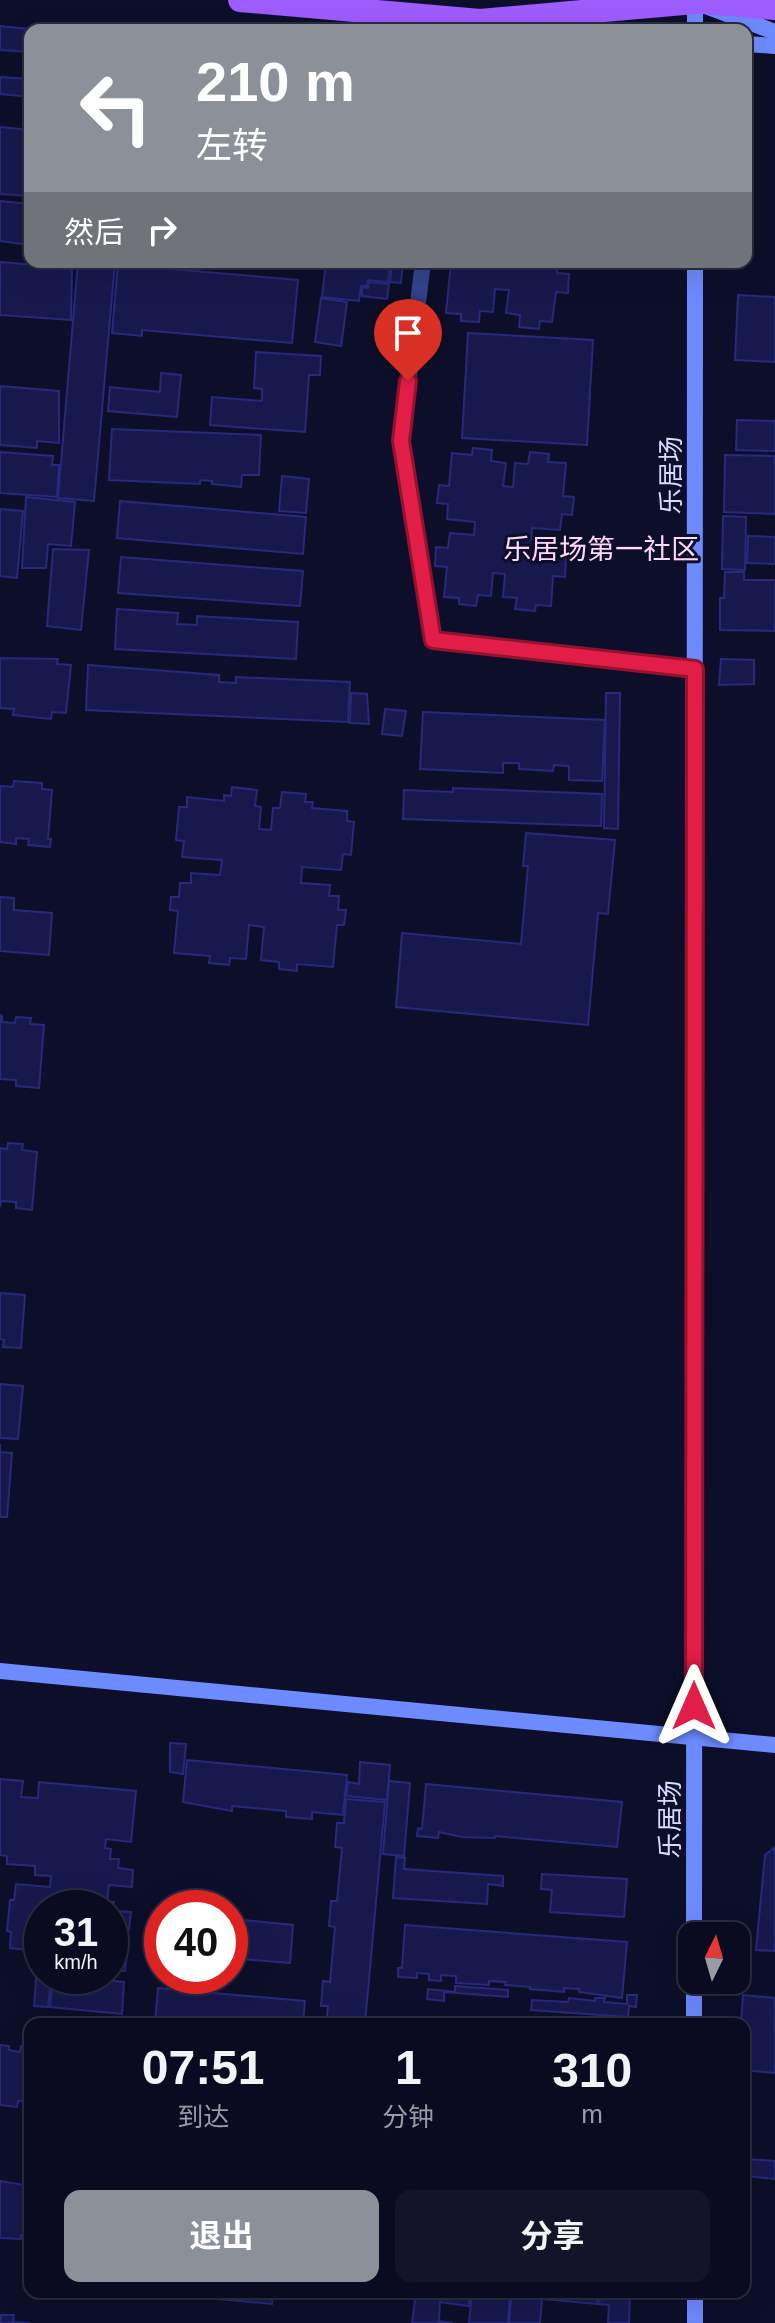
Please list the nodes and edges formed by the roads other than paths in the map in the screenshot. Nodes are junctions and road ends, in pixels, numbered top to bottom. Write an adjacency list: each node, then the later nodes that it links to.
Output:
1 (240, 0): 5 (main road)
2 (688, 1): 3 (main road); 4 (main road); 7 (street); 8 (street)
3 (775, 8)
4 (480, 21): 5 (main road); 6 (street)
5 (452, 24)
6 (516, 24)
7 (694, 24)
8 (775, 32)
9 (752, 44): 10 (street)
10 (775, 46)
11 (422, 268): 13 (street)
12 (695, 268): 13 (street, 乐居场)
13 (695, 669): 15 (street, 乐居场)
14 (0, 1671): 15 (street)
15 (694, 1738): 16 (street); 17 (street, 乐居场)
16 (775, 1745)
17 (694, 1922)
18 (694, 1994): 19 (street)
19 (694, 2018)
20 (695, 2298): 21 (street)
21 (695, 2323)

